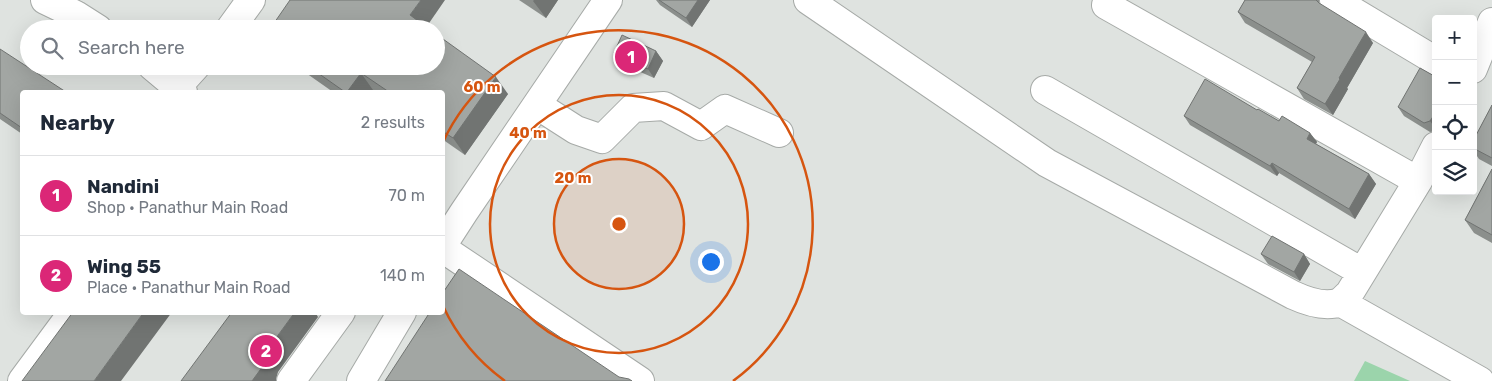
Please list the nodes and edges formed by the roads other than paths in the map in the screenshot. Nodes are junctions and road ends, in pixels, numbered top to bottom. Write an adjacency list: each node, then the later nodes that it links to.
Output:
1 (45, 0): 6 (street)
2 (608, 0): 14 (street)
3 (808, 0): 21 (street)
4 (1334, 0): 8 (street)
5 (1106, 5): 17 (street)
6 (84, 20)
7 (1492, 22): 9 (street)
8 (1434, 60)
9 (1477, 60)
10 (162, 75): 12 (street)
11 (190, 75): 12 (street)
12 (180, 90)
13 (1045, 90): 20 (street)
14 (537, 105): 15 (street); 18 (street)
15 (779, 133)
16 (1434, 150): 17 (street)
17 (1418, 181): 20 (street)
18 (445, 242)
19 (445, 249): 28 (street)
20 (1362, 272): 21 (street)
21 (1340, 302): 29 (street)
22 (71, 315): 25 (street)
23 (339, 315): 26 (street)
24 (400, 315): 27 (street)
25 (22, 381)
26 (291, 381)
27 (361, 381)
28 (640, 381)
29 (1480, 381)

